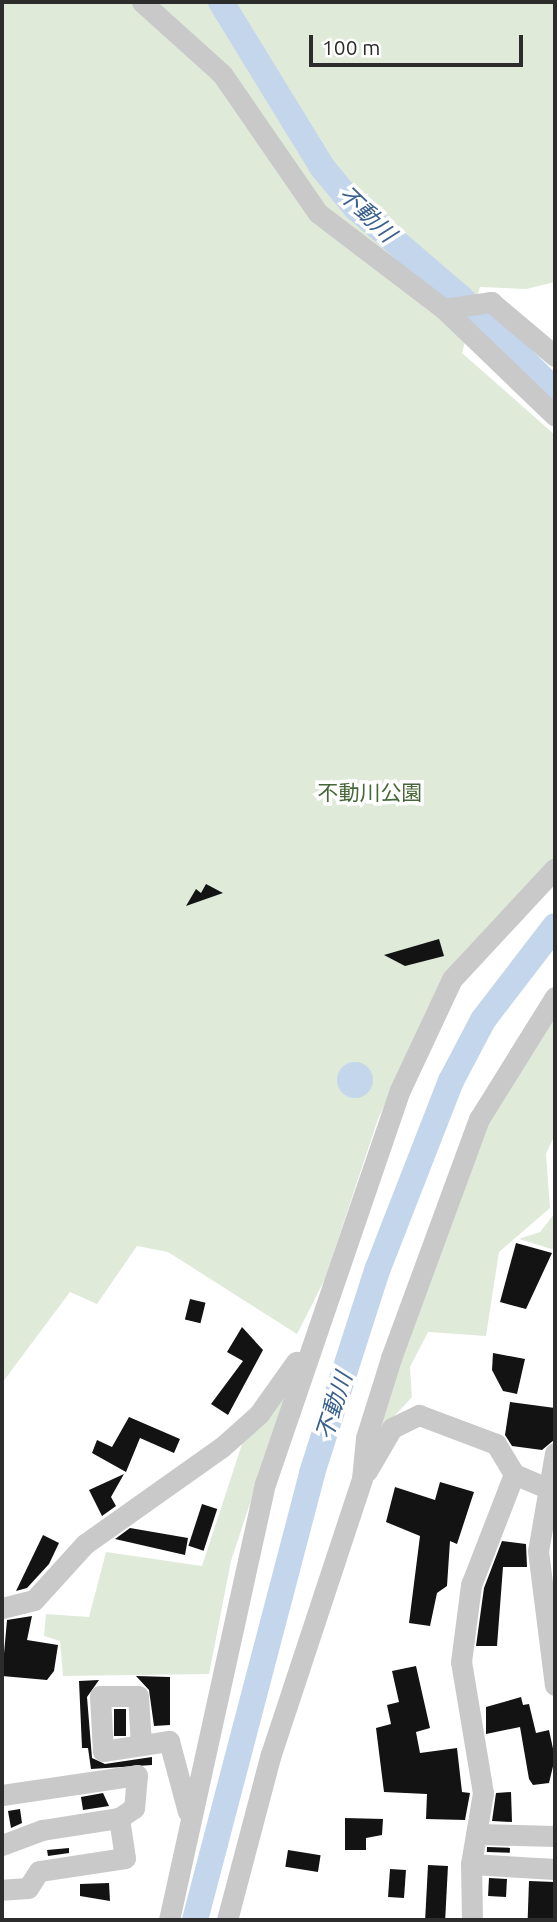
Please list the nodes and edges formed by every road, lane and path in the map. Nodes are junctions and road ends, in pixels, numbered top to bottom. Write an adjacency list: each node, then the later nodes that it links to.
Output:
1 (142, 2): 2 (street)
2 (450, 306): 3 (street); 4 (street)
3 (555, 356)
4 (555, 416)
5 (555, 869): 7 (street)
6 (555, 997): 10 (street)
7 (320, 1320): 12 (street); 17 (street)
8 (555, 1458): 11 (street)
9 (514, 1474): 10 (street); 11 (street); 18 (street)
10 (362, 1479): 27 (street)
11 (547, 1488): 13 (street)
12 (2, 1608)
13 (555, 1685)
14 (141, 1744): 17 (street)
15 (2, 1795): 16 (street)
16 (119, 1818): 20 (street); 24 (street)
17 (191, 1828): 26 (street)
18 (476, 1834): 19 (street); 22 (street)
19 (555, 1836)
20 (32, 1837): 21 (street); 24 (street)
21 (4, 1838)
22 (471, 1864): 23 (street); 28 (street)
23 (555, 1869)
24 (39, 1871): 25 (street)
25 (2, 1890)
26 (169, 1920)
27 (227, 1920)
28 (472, 1920)

